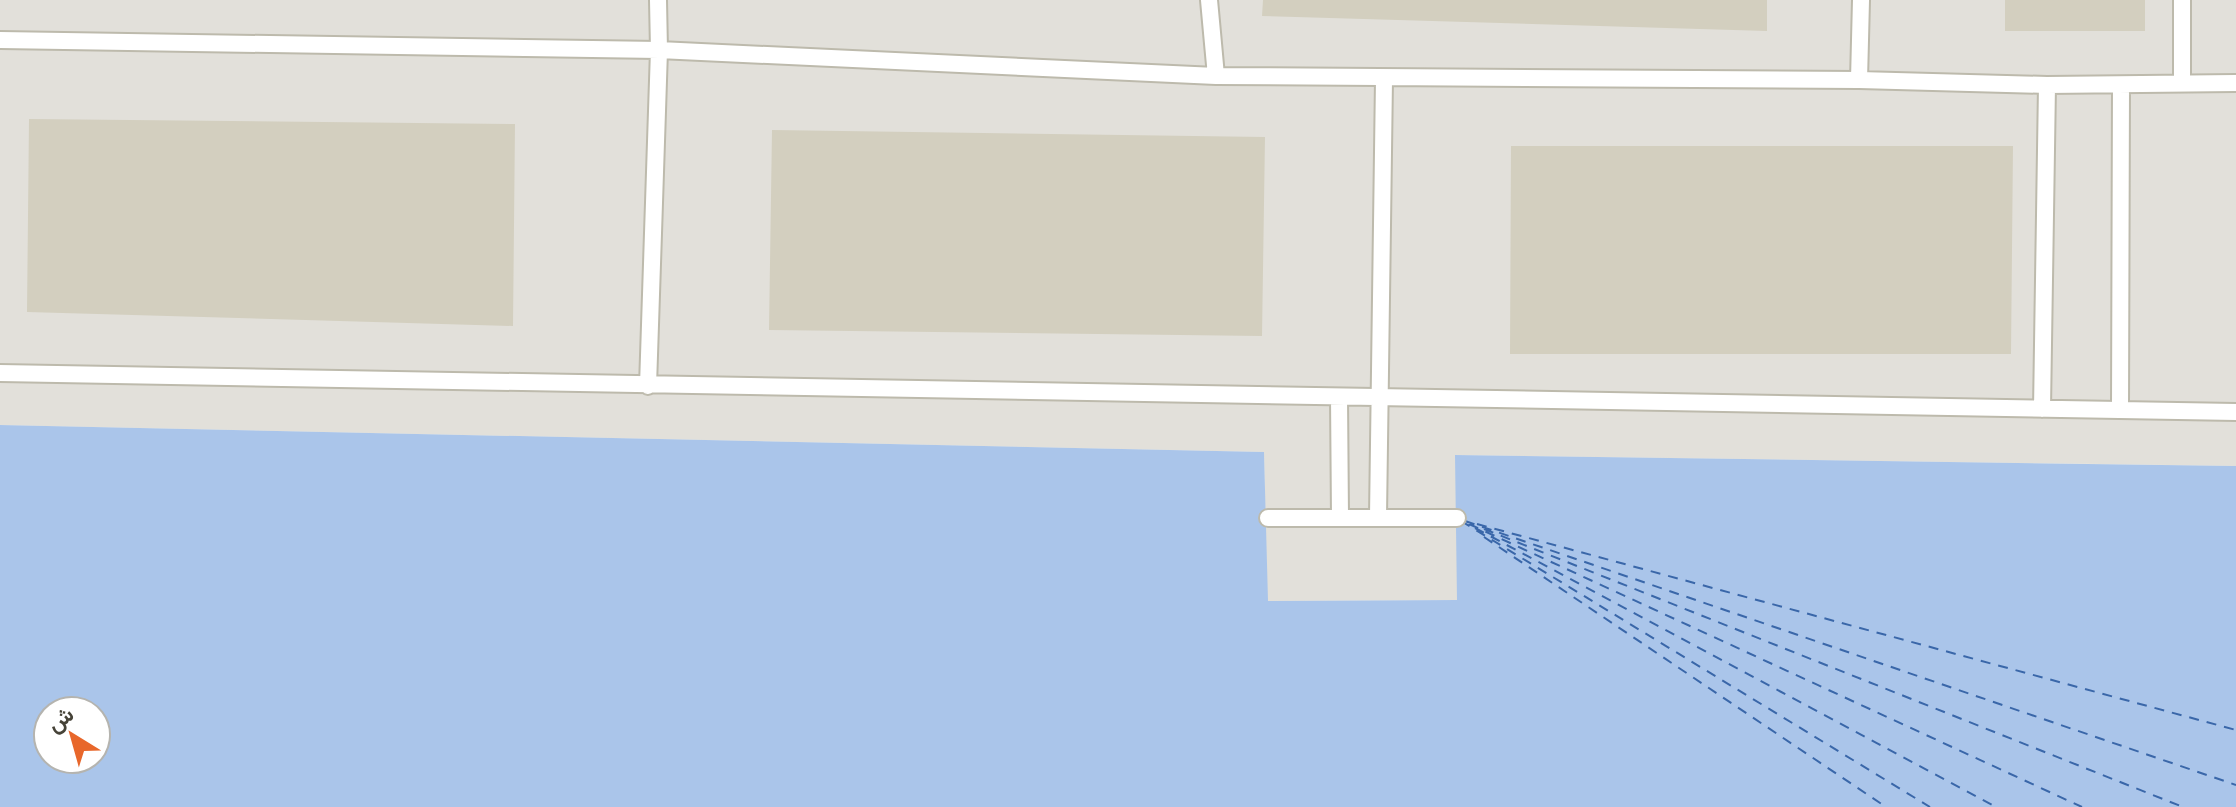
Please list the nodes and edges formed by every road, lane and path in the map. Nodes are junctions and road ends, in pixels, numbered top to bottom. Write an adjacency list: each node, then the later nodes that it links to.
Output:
1 (658, 0): 6 (lane)
2 (1209, 0): 7 (lane)
3 (1861, 0): 9 (lane)
4 (2182, 0): 10 (lane)
5 (0, 40): 6 (lane)
6 (659, 50): 7 (lane); 15 (lane)
7 (1216, 76): 8 (lane)
8 (1384, 79): 9 (lane); 17 (lane)
9 (1859, 80): 12 (lane)
10 (2182, 83): 11 (lane); 13 (lane)
11 (2236, 83)
12 (2047, 85): 13 (lane); 18 (lane)
13 (2121, 85): 19 (lane)
14 (0, 373): 15 (lane)
15 (648, 386): 16 (lane)
16 (1339, 397): 17 (lane); 21 (lane)
17 (1378, 397): 18 (lane); 22 (lane)
18 (2042, 409): 19 (lane)
19 (2120, 410): 20 (lane)
20 (2236, 412)
21 (1340, 517): 22 (lane); 23 (lane)
22 (1378, 517): 24 (lane)
23 (1268, 518)
24 (1457, 518)

